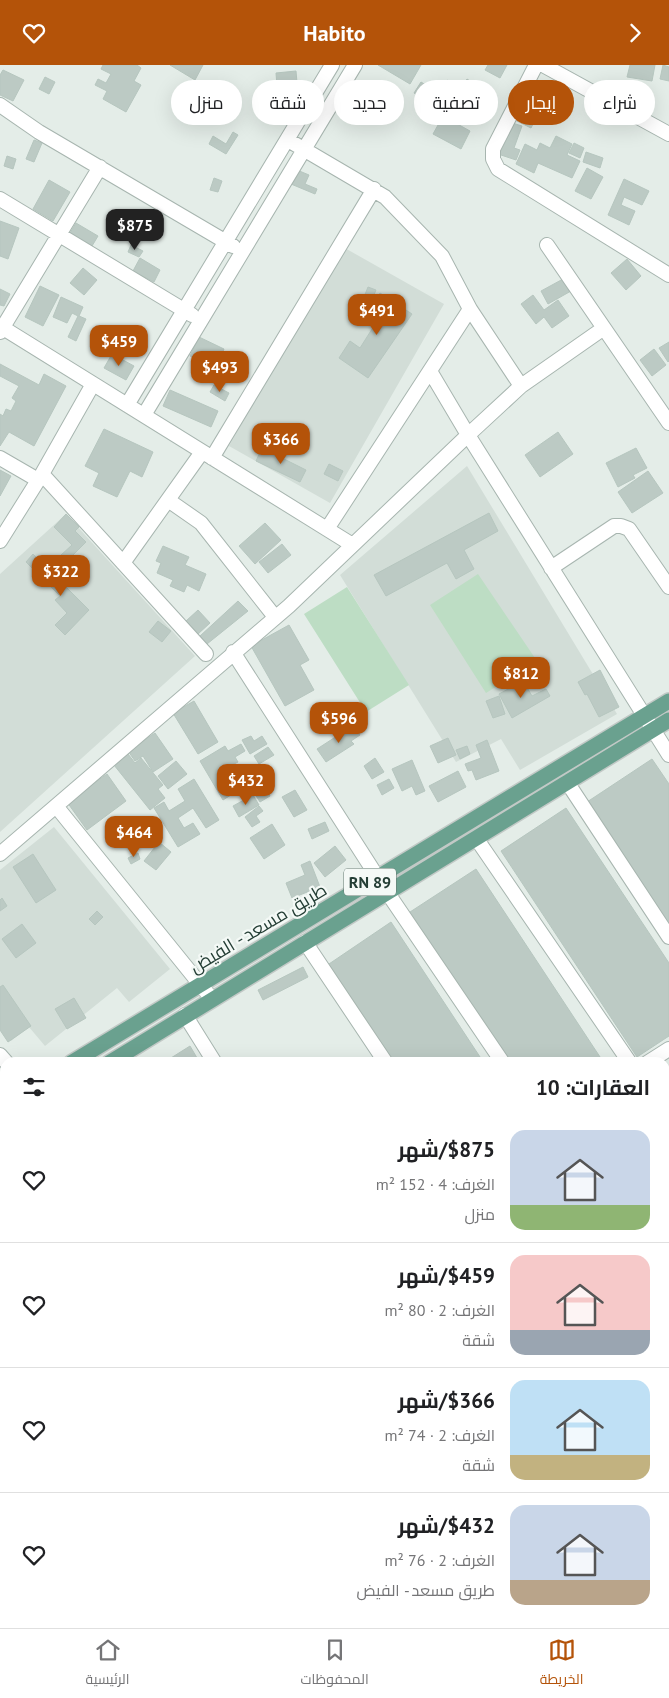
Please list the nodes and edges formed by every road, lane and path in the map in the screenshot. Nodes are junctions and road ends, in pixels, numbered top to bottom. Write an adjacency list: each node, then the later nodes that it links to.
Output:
1 (332, 65): 7 (street)
2 (355, 65): 8 (street)
3 (536, 65): 16 (street)
4 (543, 65): 6 (street)
5 (0, 105): 9 (street)
6 (669, 134)
7 (288, 140): 8 (street); 13 (street)
8 (304, 150): 10 (street); 15 (street)
9 (100, 167): 12 (street); 13 (street)
10 (374, 189): 17 (street); 29 (street)
11 (0, 199): 12 (street)
12 (59, 235): 18 (street); 20 (street)
13 (227, 242): 15 (street); 18 (street)
14 (547, 245): 21 (street)
15 (242, 252): 19 (street)
16 (669, 275)
17 (470, 309): 22 (street); 24 (street)
18 (185, 311): 19 (street); 25 (street)
19 (201, 321): 26 (street)
20 (1, 329): 23 (street)
21 (604, 329): 24 (street); 27 (street)
22 (430, 371): 28 (street); 33 (street)
23 (93, 383): 25 (street); 31 (street)
24 (521, 386): 28 (street)
25 (127, 405): 26 (street)
26 (144, 415): 29 (street)
27 (667, 416)
28 (468, 435): 35 (street); 37 (street)
29 (207, 455): 32 (street); 33 (street)
30 (0, 458): 31 (street)
31 (40, 477): 34 (street); 36 (street)
32 (168, 500): 36 (street); 39 (street)
33 (327, 529): 35 (street)
34 (0, 541)
35 (351, 544): 39 (street)
36 (123, 563): 41 (street)
37 (551, 568): 38 (street); 43 (street)
38 (669, 587)
39 (275, 617): 40 (street)
40 (233, 652): 48 (street); 51 (street)
41 (206, 654)
42 (669, 701): 43 (main road, طريق مسعد - الفيض / RN 89)
43 (643, 716): 45 (street); 51 (main road, طريق مسعد - الفيض / RN 89)
44 (669, 720): 45 (main road, طريق مسعد - الفيض / RN 89)
45 (652, 730): 46 (street); 47 (main road, طريق مسعد - الفيض / RN 89)
46 (669, 755)
47 (567, 782): 49 (main road, طريق مسعد - الفيض / RN 89); 53 (street)
48 (56, 805): 50 (street); 55 (street)
49 (476, 838): 52 (main road, طريق مسعد - الفيض / RN 89); 64 (street)
50 (0, 854)
51 (377, 877): 52 (street); 55 (main road, طريق مسعد - الفيض / RN 89)
52 (386, 892): 54 (main road, طريق مسعد - الفيض / RN 89); 63 (street)
53 (669, 937)
54 (305, 942): 56 (main road, طريق مسعد - الفيض / RN 89); 62 (street)
55 (200, 985): 56 (street); 59 (main road, طريق مسعد - الفيض / RN 89)
56 (212, 999): 57 (main road, طريق مسعد - الفيض / RN 89)
57 (185, 1015): 60 (main road, طريق مسعد - الفيض / RN 89); 61 (street)
58 (669, 1049): 65 (street)
59 (81, 1057)
60 (118, 1057)
61 (212, 1057)
62 (382, 1057)
63 (499, 1057)
64 (626, 1057)
65 (656, 1057)

